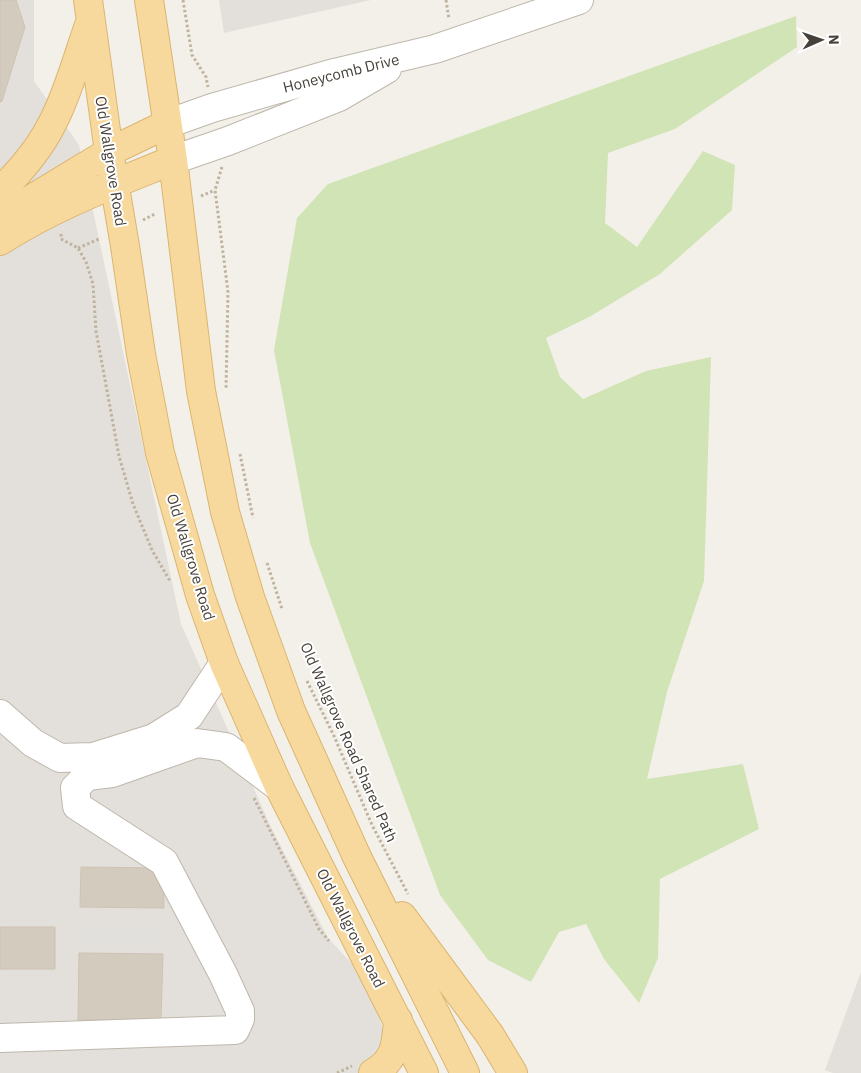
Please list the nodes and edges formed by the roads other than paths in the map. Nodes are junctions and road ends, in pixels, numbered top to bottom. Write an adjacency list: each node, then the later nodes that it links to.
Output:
1 (149, 0): 5 (main road)
2 (579, 0): 4 (street)
3 (89, 11): 6 (main road, Old Wallgrove Road); 9 (main road)
4 (410, 55): 5 (street, Honeycomb Drive); 7 (street, Honeycomb Drive)
5 (167, 124): 6 (main road); 7 (main road)
6 (109, 152): 8 (main road, Old Wallgrove Road); 10 (main road)
7 (173, 160): 8 (main road); 15 (main road)
8 (115, 184): 11 (main road); 12 (main road, Old Wallgrove Road)
9 (0, 190)
10 (0, 218)
11 (0, 241)
12 (224, 663): 13 (street); 14 (main road, Old Wallgrove Road)
13 (0, 714)
14 (279, 787): 16 (main road, Old Wallgrove Road); 17 (street)
15 (358, 857): 20 (main road); 21 (main road)
16 (398, 1020): 18 (main road); 19 (main road, Old Wallgrove Road)
17 (0, 1038)
18 (373, 1073)
19 (424, 1073)
20 (465, 1073)
21 (513, 1073)

